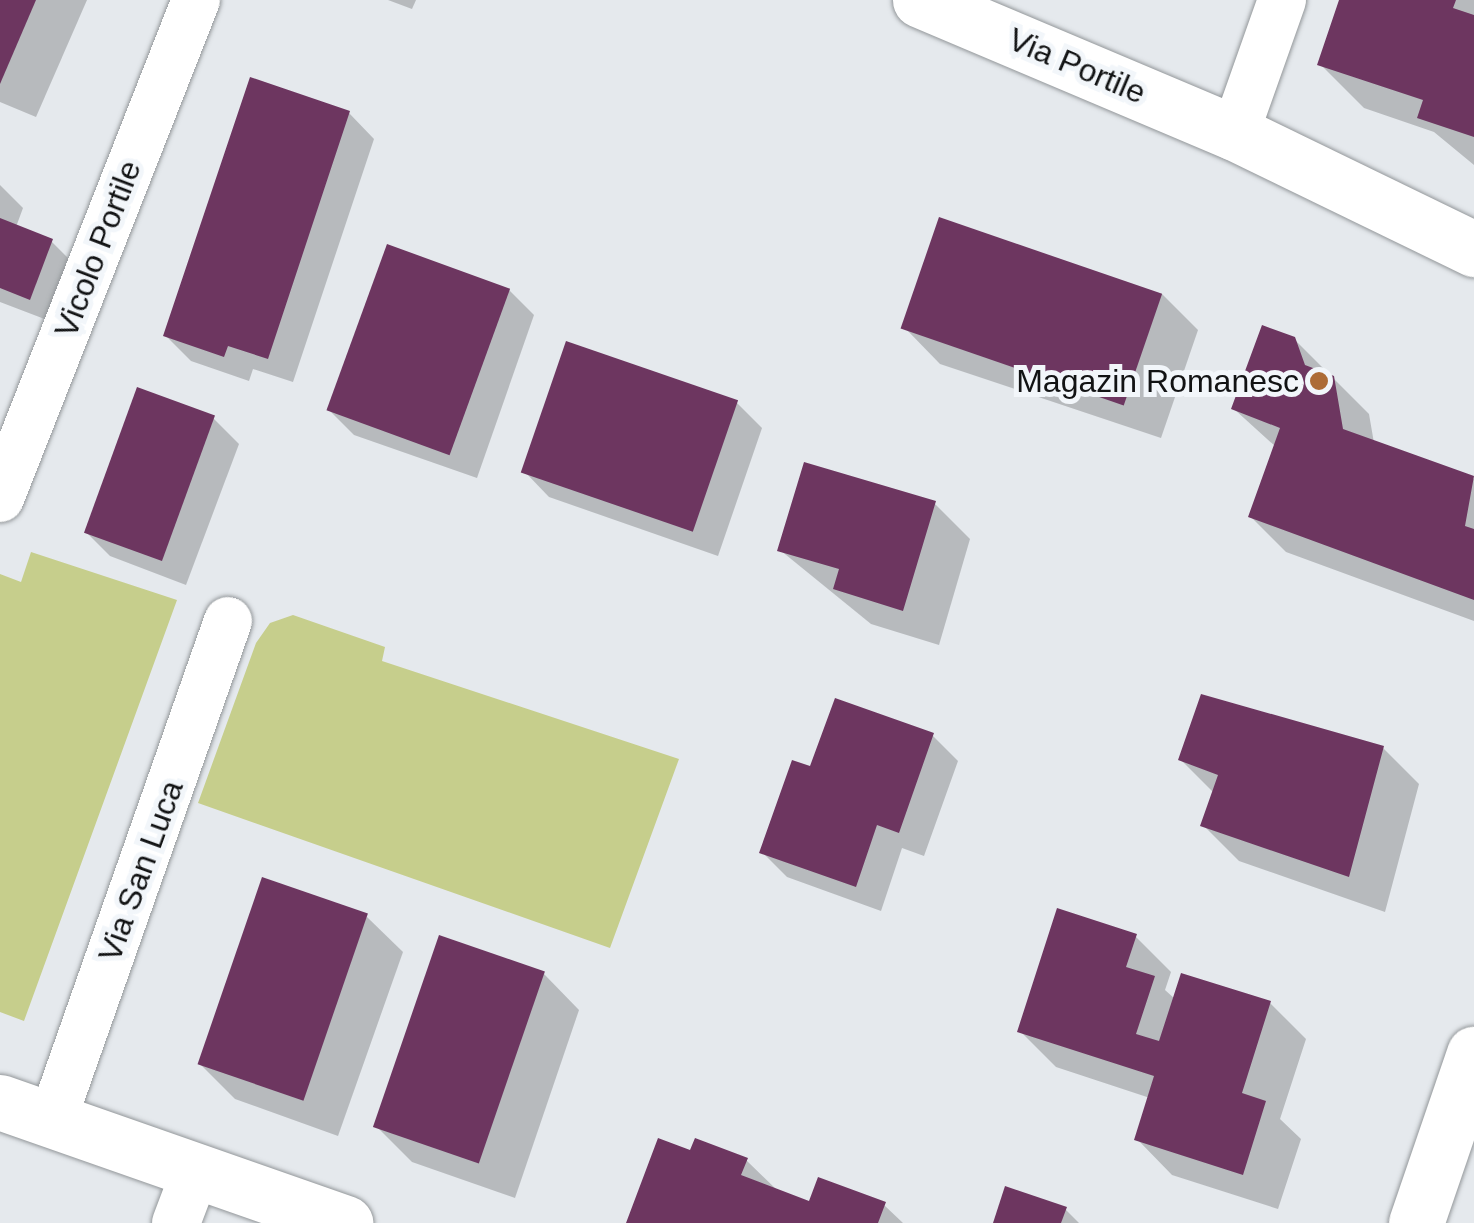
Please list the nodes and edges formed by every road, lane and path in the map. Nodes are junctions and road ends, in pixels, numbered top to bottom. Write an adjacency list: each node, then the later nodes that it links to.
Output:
1 (196, 0): 6 (street, Vicolo Portile)
2 (920, 0): 4 (street, Via Portile)
3 (1282, 0): 4 (street)
4 (1235, 133): 5 (street, Via Portile)
5 (1474, 248)
6 (0, 498)
7 (228, 620): 10 (street, Via San Luca)
8 (1474, 1054): 14 (street)
9 (0, 1102): 10 (street)
10 (52, 1120): 11 (street)
11 (196, 1170): 12 (street); 13 (street)
12 (176, 1223)
13 (344, 1223)
14 (1416, 1223)

